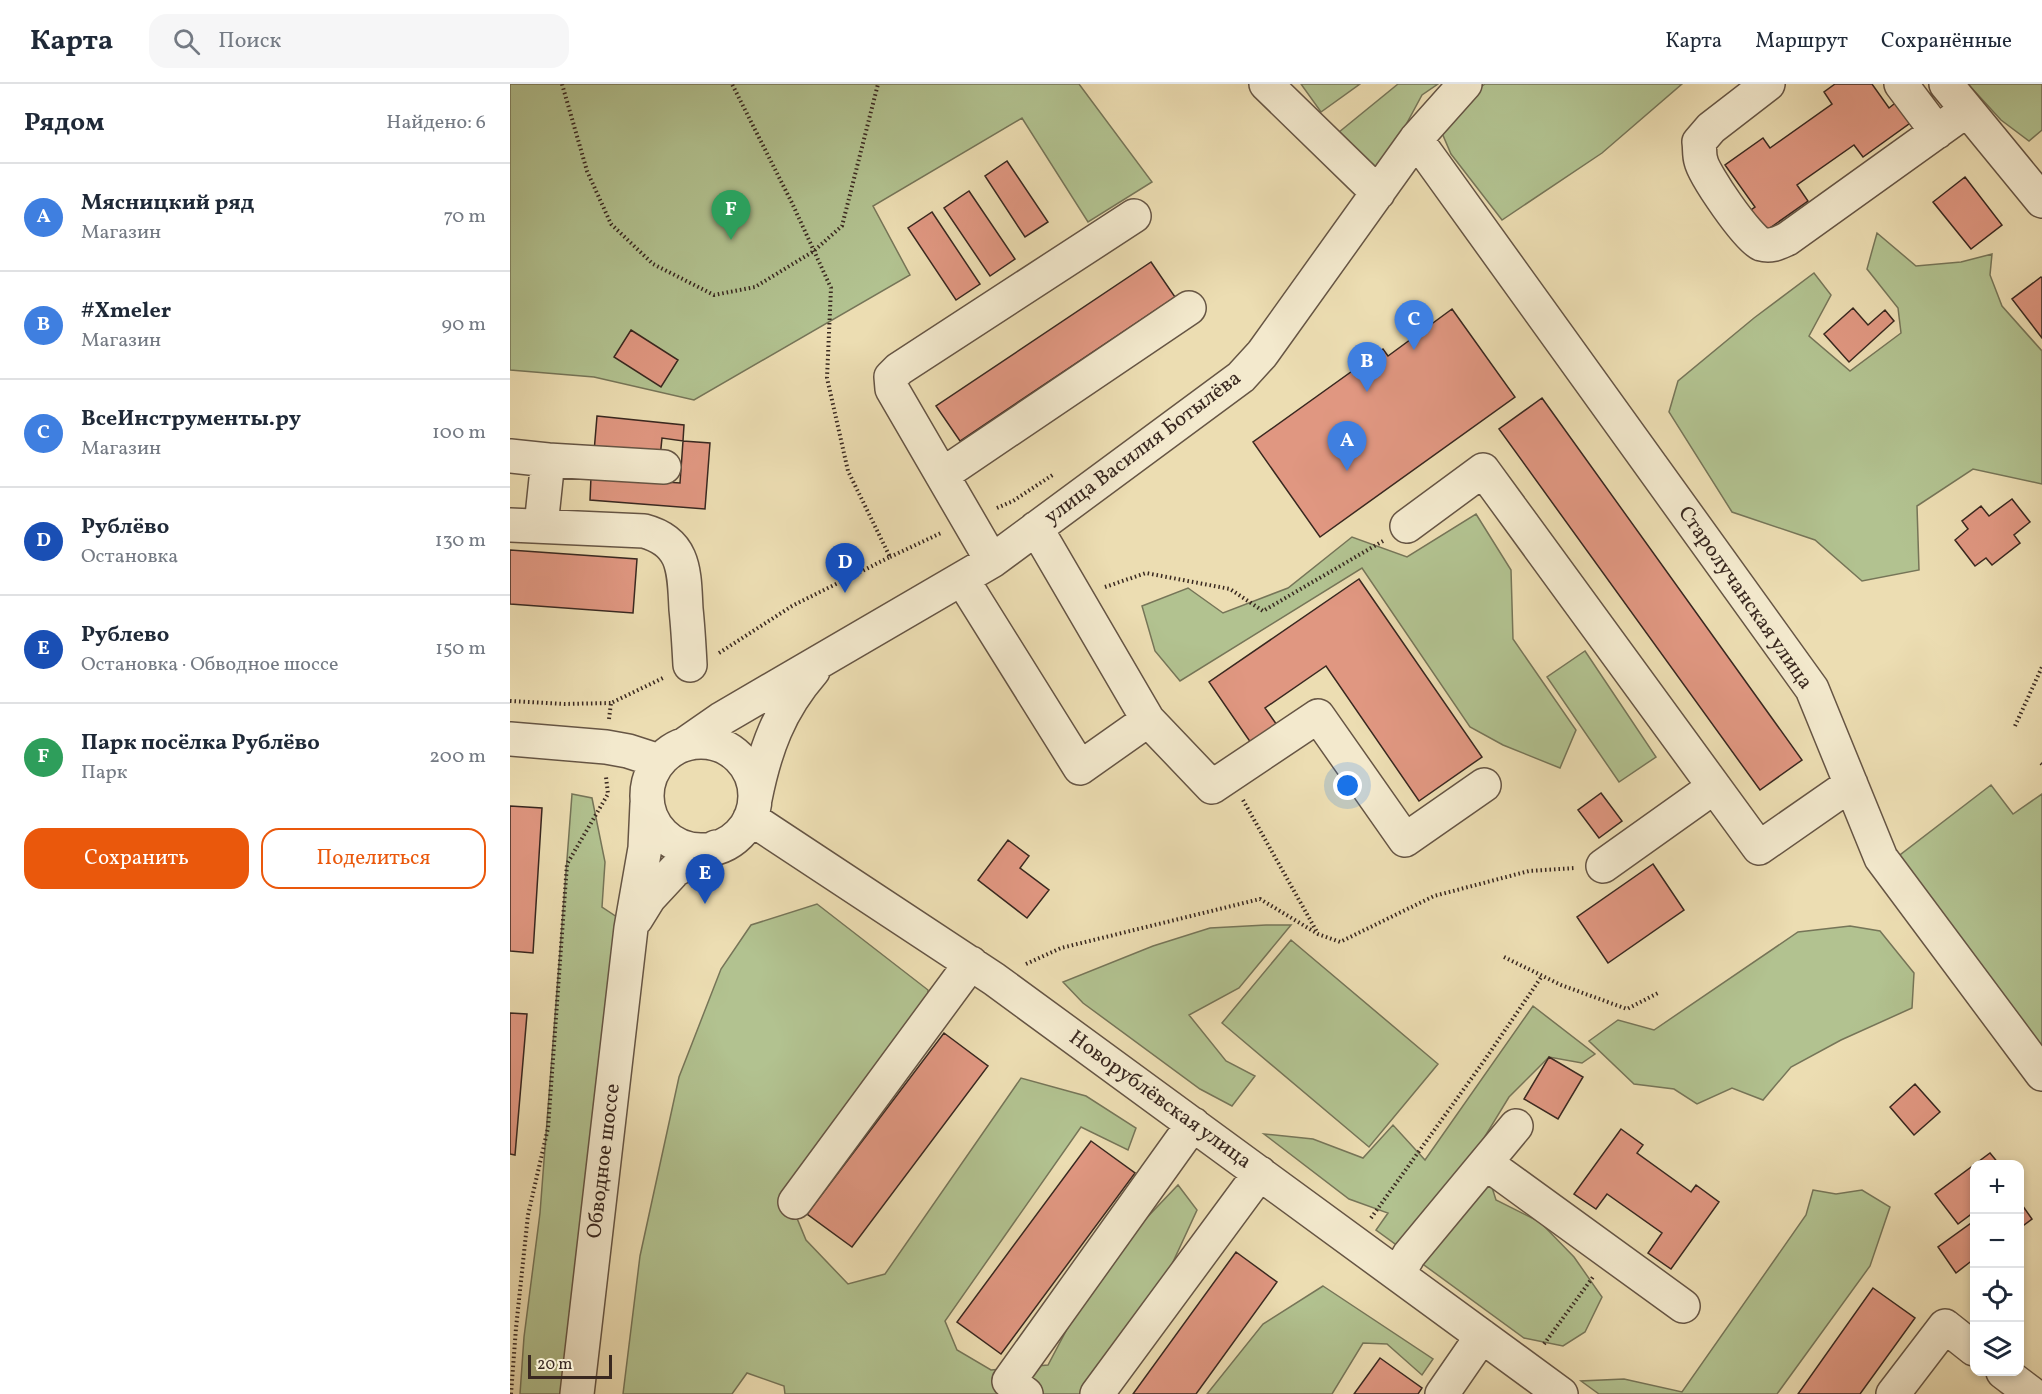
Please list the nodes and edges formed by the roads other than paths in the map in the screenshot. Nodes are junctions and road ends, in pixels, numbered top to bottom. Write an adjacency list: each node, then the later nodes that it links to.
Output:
1 (1266, 84): 9 (street)
2 (1465, 84): 8 (street, улица Василия Ботылёва)
3 (1768, 84): 7 (street)
4 (1901, 84): 7 (street)
5 (1946, 84): 6 (street)
6 (1967, 110): 7 (street); 10 (street)
7 (1937, 132)
8 (1416, 140): 9 (street, улица Василия Ботылёва); 27 (street, Старолучанская улица)
9 (1378, 193): 19 (street, улица Василия Ботылёва)
10 (2042, 201)
11 (1134, 216): 16 (street)
12 (1189, 308): 16 (street)
13 (510, 456): 14 (street)
14 (548, 460): 15 (street); 17 (street)
15 (663, 467)
16 (942, 475): 20 (street)
17 (526, 526): 23 (street)
18 (1407, 526): 29 (street)
19 (1036, 528): 20 (street, улица Василия Ботылёва); 24 (street)
20 (992, 561): 21 (street, улица Василия Ботылёва)
21 (962, 579): 22 (street, улица Василия Ботылёва); 24 (street)
22 (825, 658): 26 (street, улица Василия Ботылёва); 31 (street, улица Василия Ботылёва)
23 (690, 665)
24 (1148, 720): 28 (street)
25 (510, 739): 26 (street)
26 (672, 753): 30 (street); 31 (street)
27 (1851, 784): 29 (street); 36 (street, Старолучанская улица)
28 (1484, 785)
29 (1714, 787): 33 (street)
30 (648, 804): 32 (street); 34 (street, Обводное шоссе)
31 (752, 811): 32 (street); 35 (street, Новорублёвская улица)
32 (716, 847): 34 (street, Обводное шоссе)
33 (1603, 866)
34 (631, 928): 48 (street, Обводное шоссе)
35 (983, 971): 37 (street, Новорублёвская улица); 41 (street)
36 (2042, 1074)
37 (1192, 1124): 40 (street, Новорублёвская улица); 49 (street)
38 (1516, 1126): 39 (street)
39 (1486, 1163): 42 (street); 43 (street)
40 (1260, 1173): 42 (street, Новорублёвская улица); 50 (street)
41 (795, 1202)
42 (1398, 1274): 44 (street, Новорублёвская улица)
43 (1683, 1306)
44 (1482, 1336): 47 (street, Новорублёвская улица); 51 (street)
45 (1970, 1346): 52 (street)
46 (2009, 1376): 53 (street)
47 (1546, 1386)
48 (577, 1394)
49 (1026, 1394)
50 (1097, 1394)
51 (1442, 1394)
52 (1893, 1394)
53 (2032, 1394)

